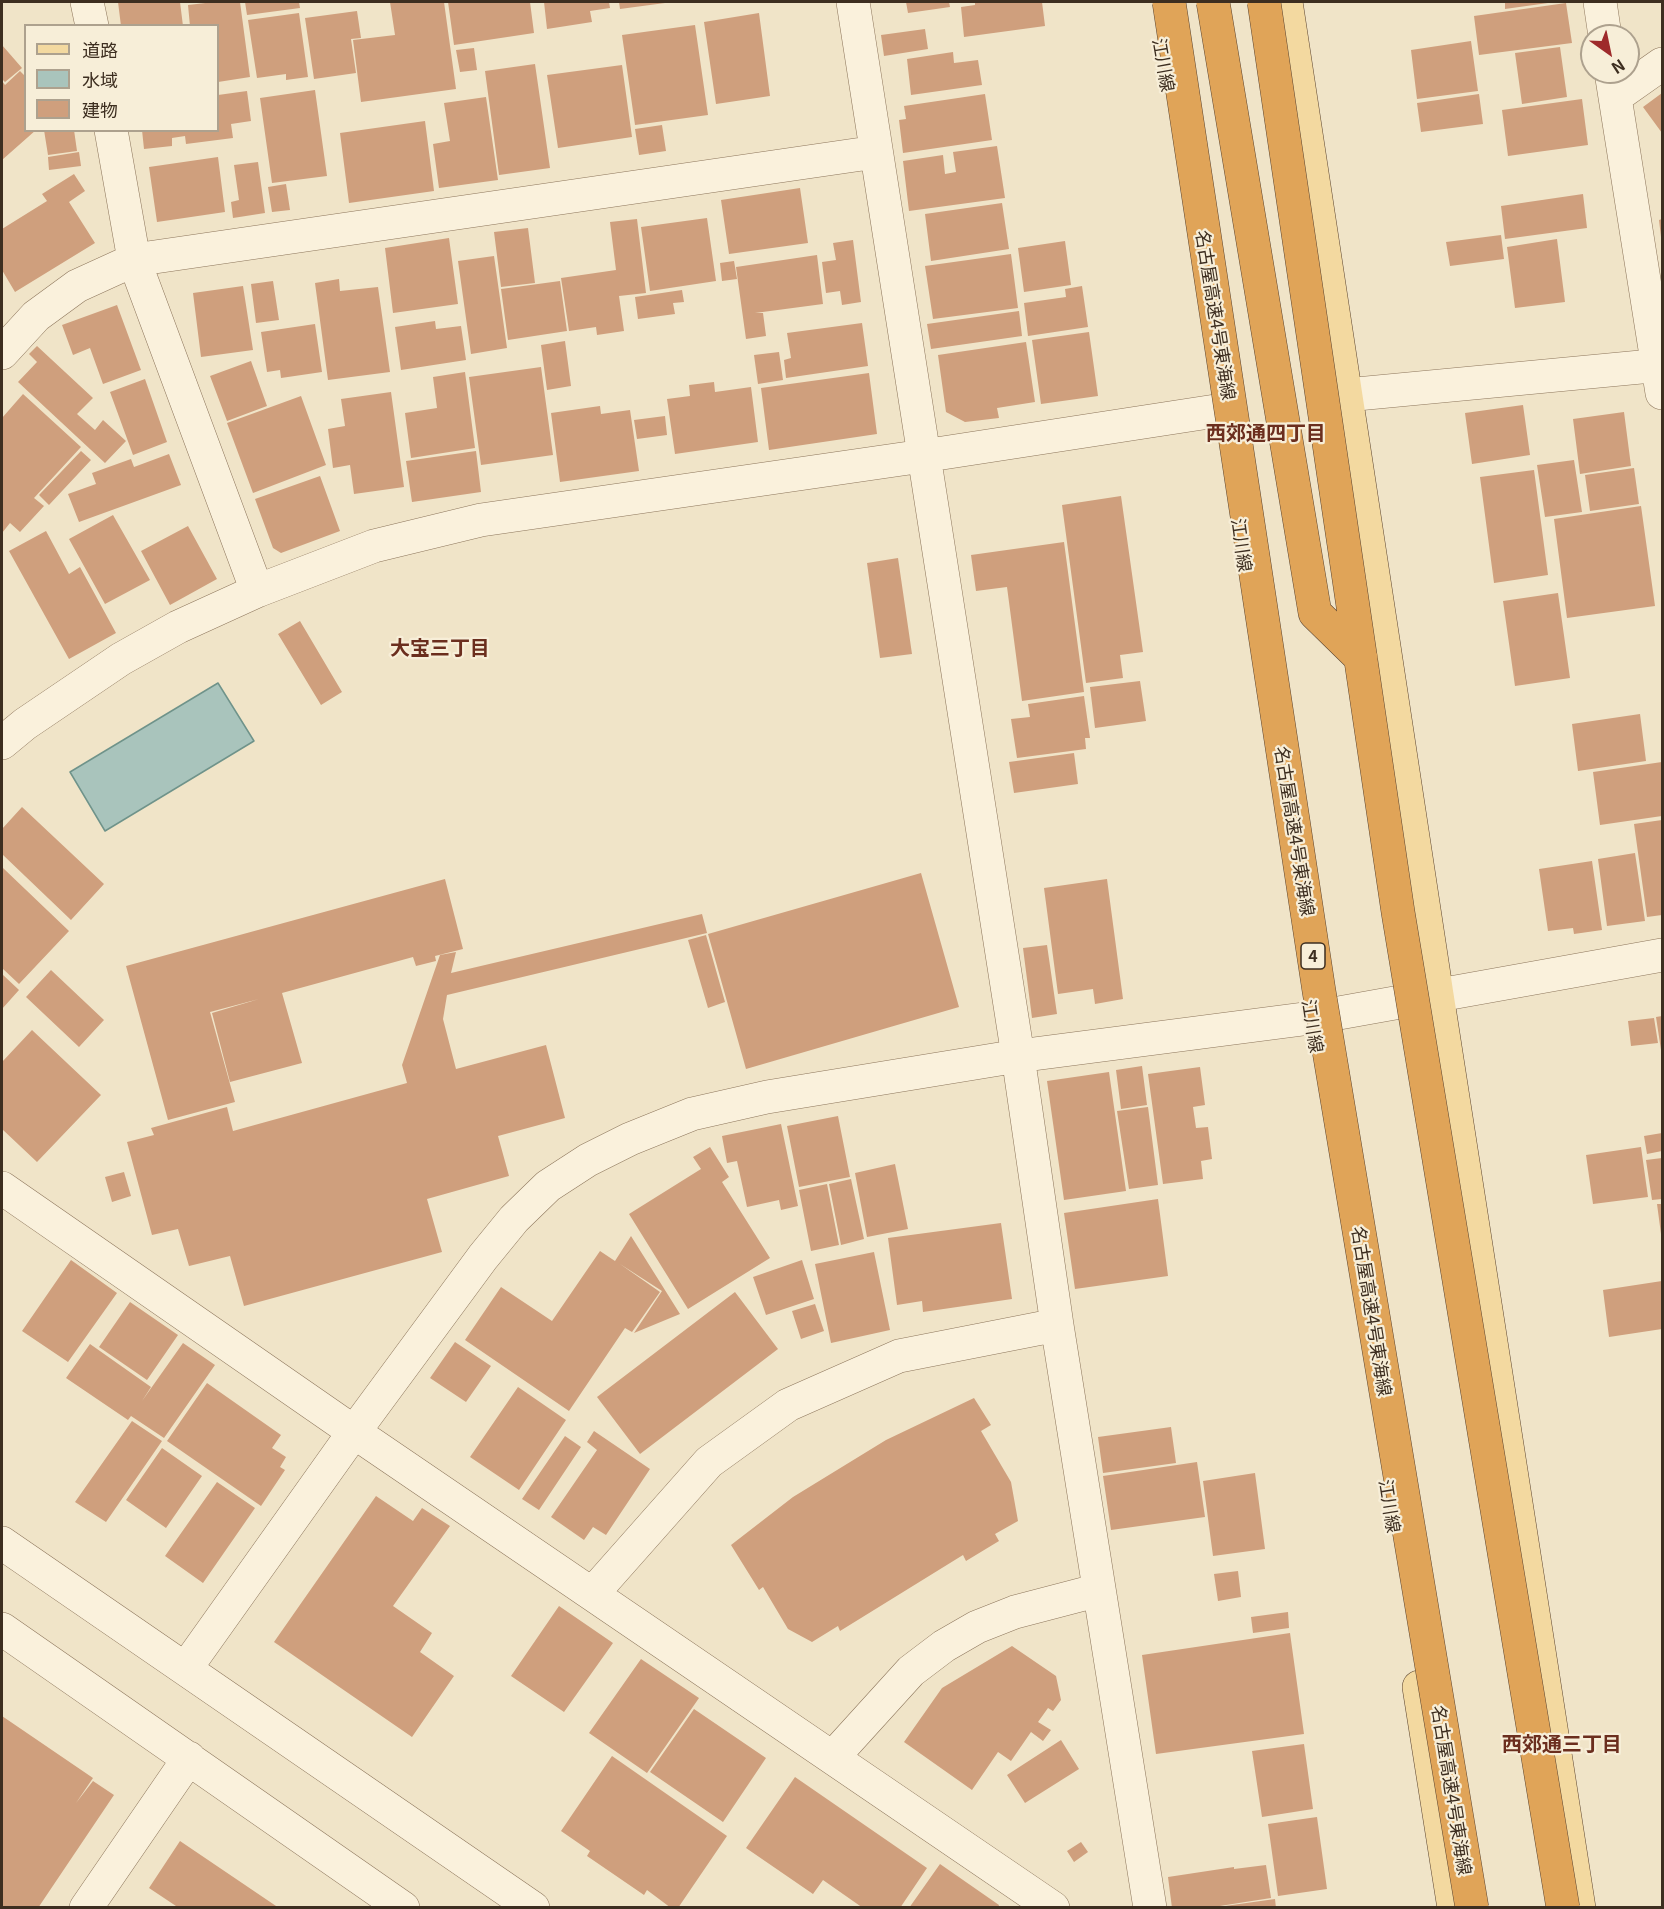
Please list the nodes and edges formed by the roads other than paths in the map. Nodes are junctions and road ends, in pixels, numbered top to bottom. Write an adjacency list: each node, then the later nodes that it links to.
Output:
1 (87, 2): 9 (street)
2 (853, 2): 14 (street)
3 (1153, 2): 19 (main road, 江川線)
4 (1169, 2): 44 (highway, 名古屋高速4号東海線 / 4, bridge)
5 (1213, 2): 22 (highway, bridge)
6 (1264, 2): 22 (highway, bridge)
7 (1286, 2): 18 (main road)
8 (1600, 2): 10 (street)
9 (92, 24)
10 (1603, 24)
11 (1662, 64): 12 (street)
12 (1613, 85): 17 (street)
13 (111, 132): 15 (street)
14 (876, 152): 15 (street); 20 (street)
15 (134, 260): 16 (street); 21 (street)
16 (2, 352)
17 (1661, 375): 18 (street)
18 (1346, 395): 25 (main road)
19 (1222, 410): 20 (street); 26 (main road, 江川線)
20 (923, 456): 21 (street); 27 (street)
21 (257, 591): 23 (street)
22 (1361, 658): 45 (highway, bridge)
23 (2, 742)
24 (1662, 955): 25 (street)
25 (1437, 995): 26 (street); 46 (main road)
26 (1311, 1018): 27 (street); 43 (main road, 江川線)
27 (1018, 1056): 29 (street); 30 (street)
28 (2, 1188): 30 (street)
29 (1057, 1324): 32 (street); 33 (street)
30 (354, 1432): 33 (street); 35 (street)
31 (2, 1543): 35 (street)
32 (1099, 1590): 36 (street); 42 (street)
33 (593, 1593): 36 (street)
34 (2, 1629): 37 (street)
35 (186, 1668): 40 (street)
36 (833, 1757): 41 (street)
37 (189, 1758): 38 (street); 39 (street)
38 (86, 1908)
39 (403, 1908)
40 (533, 1908)
41 (1053, 1908)
42 (1150, 1908)
43 (1454, 1908)
44 (1472, 1908)
45 (1563, 1908)
46 (1579, 1908)

